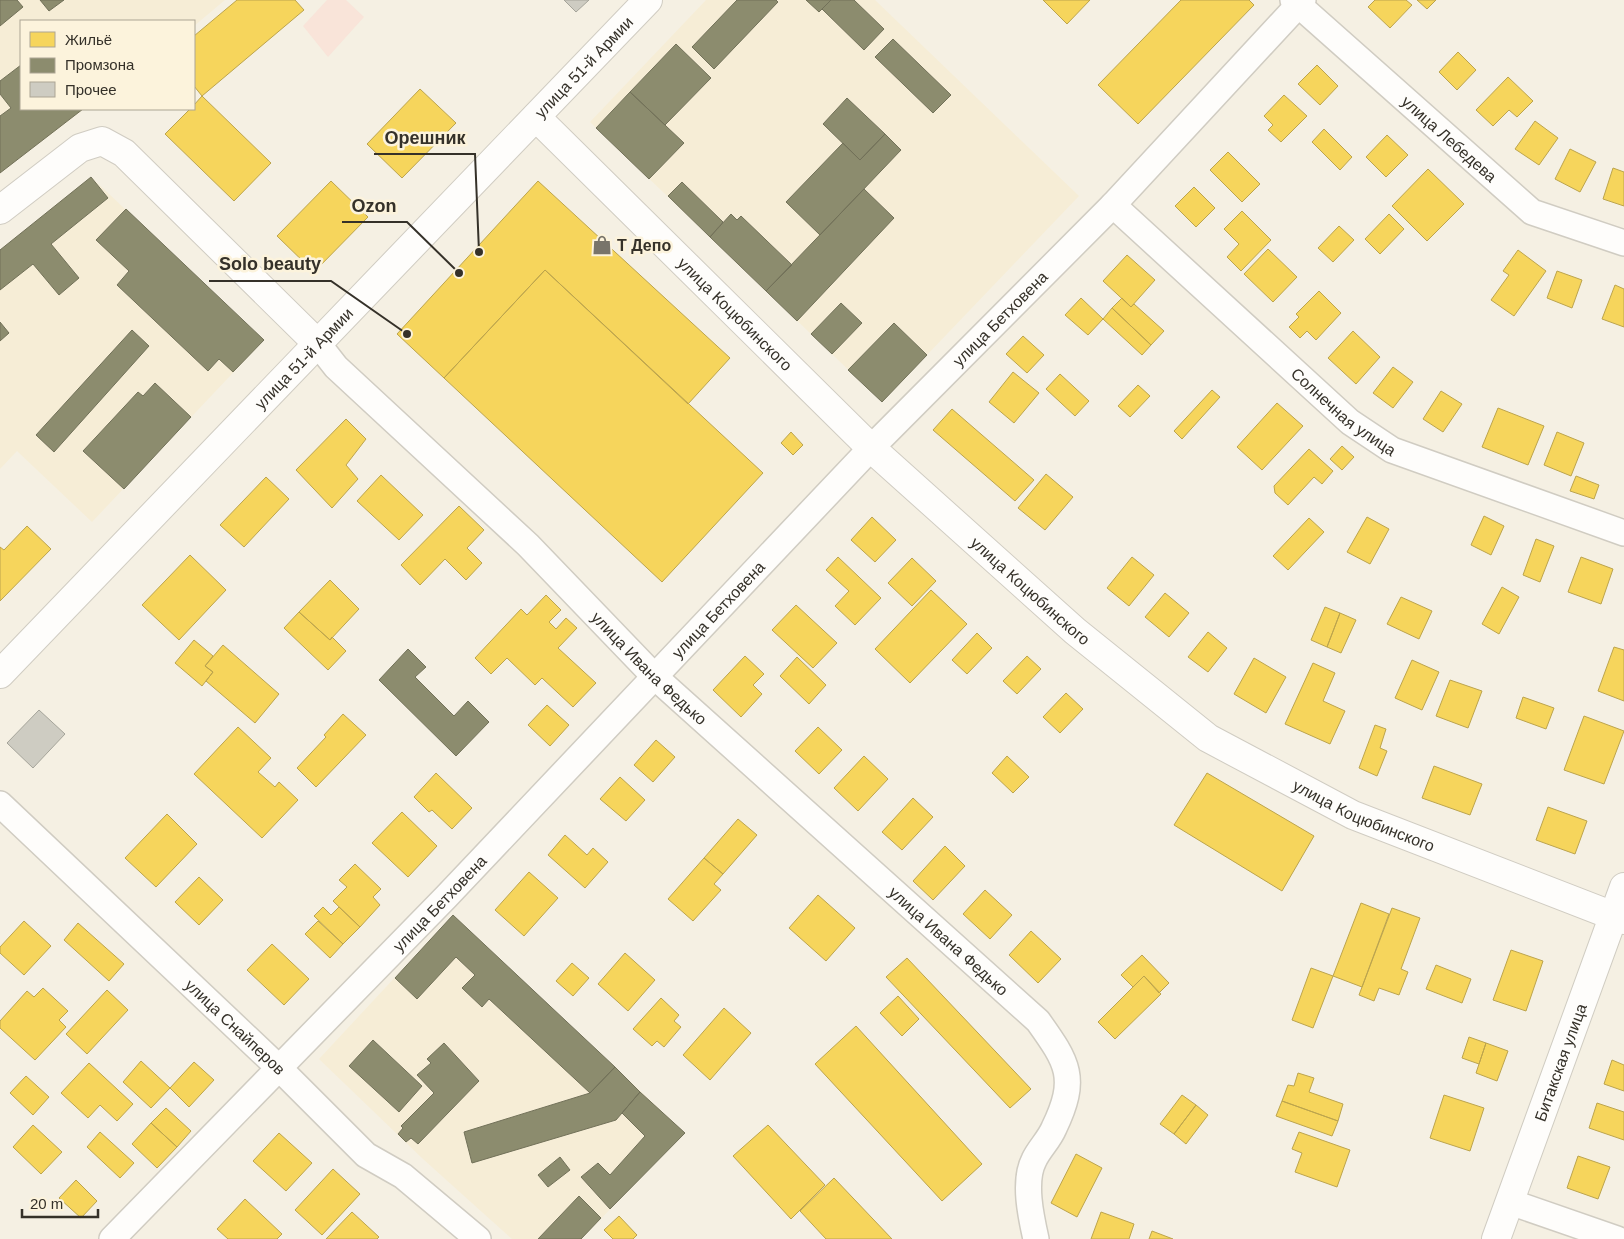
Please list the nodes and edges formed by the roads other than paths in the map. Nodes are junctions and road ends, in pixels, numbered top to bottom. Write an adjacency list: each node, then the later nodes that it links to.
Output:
1 (648, 0): 3 (main road, улица 51-й Армии)
2 (1298, 2): 4 (street, улица Бетховена); 6 (street, улица Лебедева)
3 (536, 117): 7 (main road, улица 51-й Армии); 8 (main road, улица Коцюбинского)
4 (1113, 205): 8 (street, улица Бетховена); 9 (street, Солнечная улица)
5 (0, 210): 7 (main road, улица Ивана Федько)
6 (1624, 243)
7 (318, 344): 10 (main road, улица 51-й Армии); 11 (street, улица Ивана Федько)
8 (871, 448): 11 (street, улица Бетховена); 14 (main road, улица Коцюбинского)
9 (1624, 534)
10 (0, 674)
11 (655, 677): 15 (street, улица Бетховена); 19 (street, улица Ивана Федько)
12 (0, 804): 15 (street, улица Снайперов)
13 (1624, 886): 14 (main road, Битакская улица)
14 (1619, 918): 16 (main road, Битакская улица)
15 (278, 1067): 17 (street, улица Бетховена); 18 (street, улица Снайперов)
16 (1510, 1202): 20 (main road, Битакская улица); 21 (street)
17 (112, 1239)
18 (478, 1239)
19 (1036, 1239)
20 (1496, 1239)
21 (1617, 1239)

